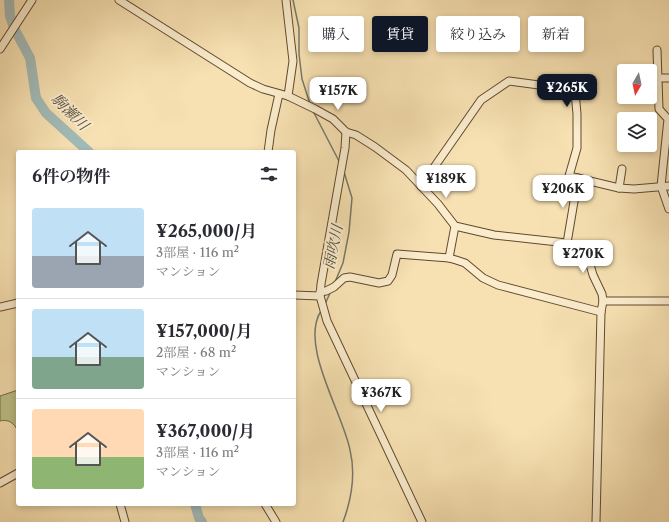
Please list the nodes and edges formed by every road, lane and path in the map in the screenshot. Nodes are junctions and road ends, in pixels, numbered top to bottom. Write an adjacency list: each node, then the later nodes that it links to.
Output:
1 (32, 0): 4 (street)
2 (120, 0): 8 (street)
3 (286, 0): 9 (street)
4 (0, 49)
5 (657, 50): 6 (street)
6 (658, 78): 7 (street); 11 (street)
7 (669, 78)
8 (278, 94): 9 (street); 12 (street)
9 (288, 96): 10 (street)
10 (346, 132): 15 (street); 23 (street)
11 (667, 144): 16 (street)
12 (268, 150)
13 (622, 169): 17 (street)
14 (578, 178): 15 (street); 17 (street); 20 (street)
15 (421, 186): 19 (street)
16 (665, 186): 17 (street); 18 (street)
17 (619, 188)
18 (669, 209)
19 (455, 226): 20 (street); 21 (street)
20 (567, 243): 24 (street)
21 (449, 258): 23 (street); 28 (street)
22 (296, 295): 23 (street)
23 (322, 295): 35 (street)
24 (603, 301): 25 (street); 28 (street)
25 (669, 301)
26 (16, 303): 27 (street)
27 (0, 307)
28 (601, 312): 36 (street)
29 (16, 474): 30 (street)
30 (0, 483)
31 (121, 506): 33 (street)
32 (266, 506): 34 (street)
33 (125, 522)
34 (276, 522)
35 (422, 522)
36 (596, 522)

